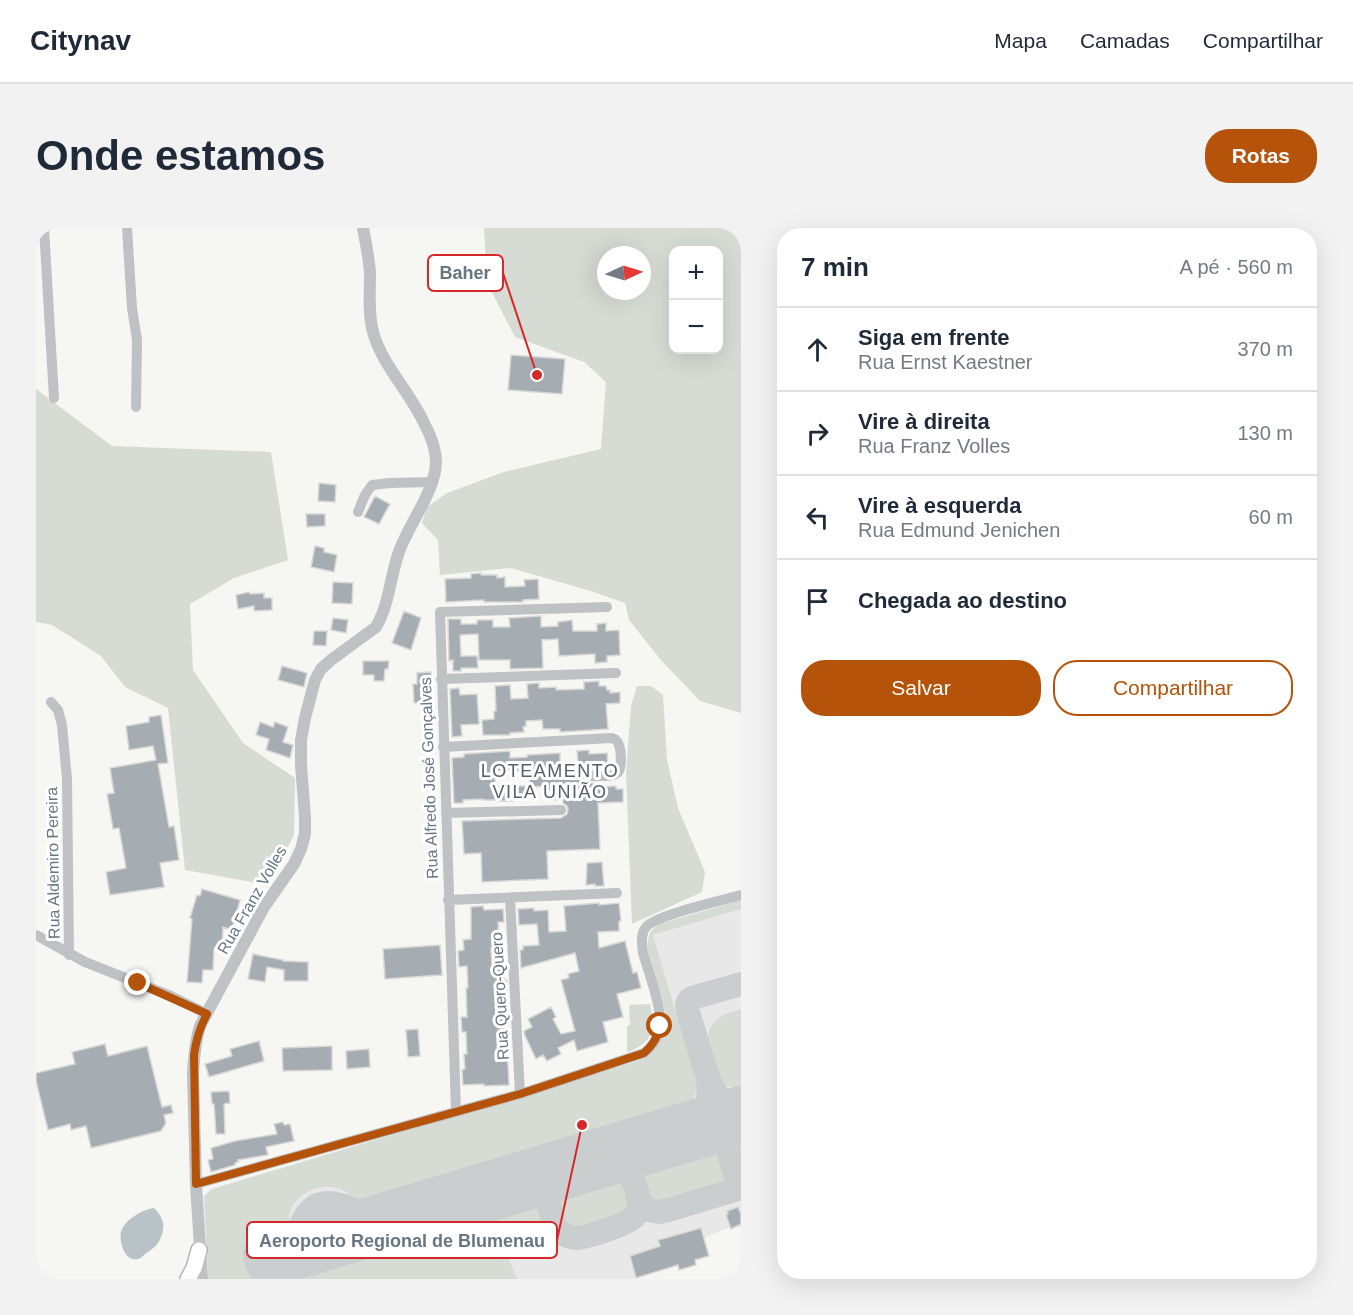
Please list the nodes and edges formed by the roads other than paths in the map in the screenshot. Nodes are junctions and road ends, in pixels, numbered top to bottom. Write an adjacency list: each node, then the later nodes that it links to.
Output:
1 (44, 228): 4 (street)
2 (127, 228): 5 (street)
3 (363, 228): 6 (street, Rua Franz Volles)
4 (54, 398)
5 (136, 407)
6 (433, 482): 7 (street); 22 (street, Rua Franz Volles)
7 (358, 512)
8 (607, 607): 10 (street, Rua Alfredo José Gonçalves)
9 (616, 673): 10 (street)
10 (441, 678): 12 (street, Rua Alfredo José Gonçalves)
11 (51, 702): 21 (street, Rua Aldemiro Pereira)
12 (443, 747): 13 (street); 15 (street, Rua Alfredo José Gonçalves)
13 (590, 776)
14 (561, 810): 15 (street)
15 (446, 813): 19 (street, Rua Alfredo José Gonçalves)
16 (617, 893): 18 (street)
17 (741, 895): 23 (street)
18 (510, 898): 19 (street); 23 (street, Rua Quero-Quero)
19 (448, 900): 24 (street, Rua Alfredo José Gonçalves)
20 (36, 936): 21 (street)
21 (69, 955): 22 (street)
22 (207, 1014): 25 (street, Rua Franz Volles)
23 (520, 1094): 24 (street)
24 (456, 1111): 25 (street)
25 (196, 1184): 26 (street, Rua Franz Volles)
26 (199, 1250): 27 (main road); 28 (street, Rua Franz Volles)
27 (188, 1279)
28 (202, 1279)

